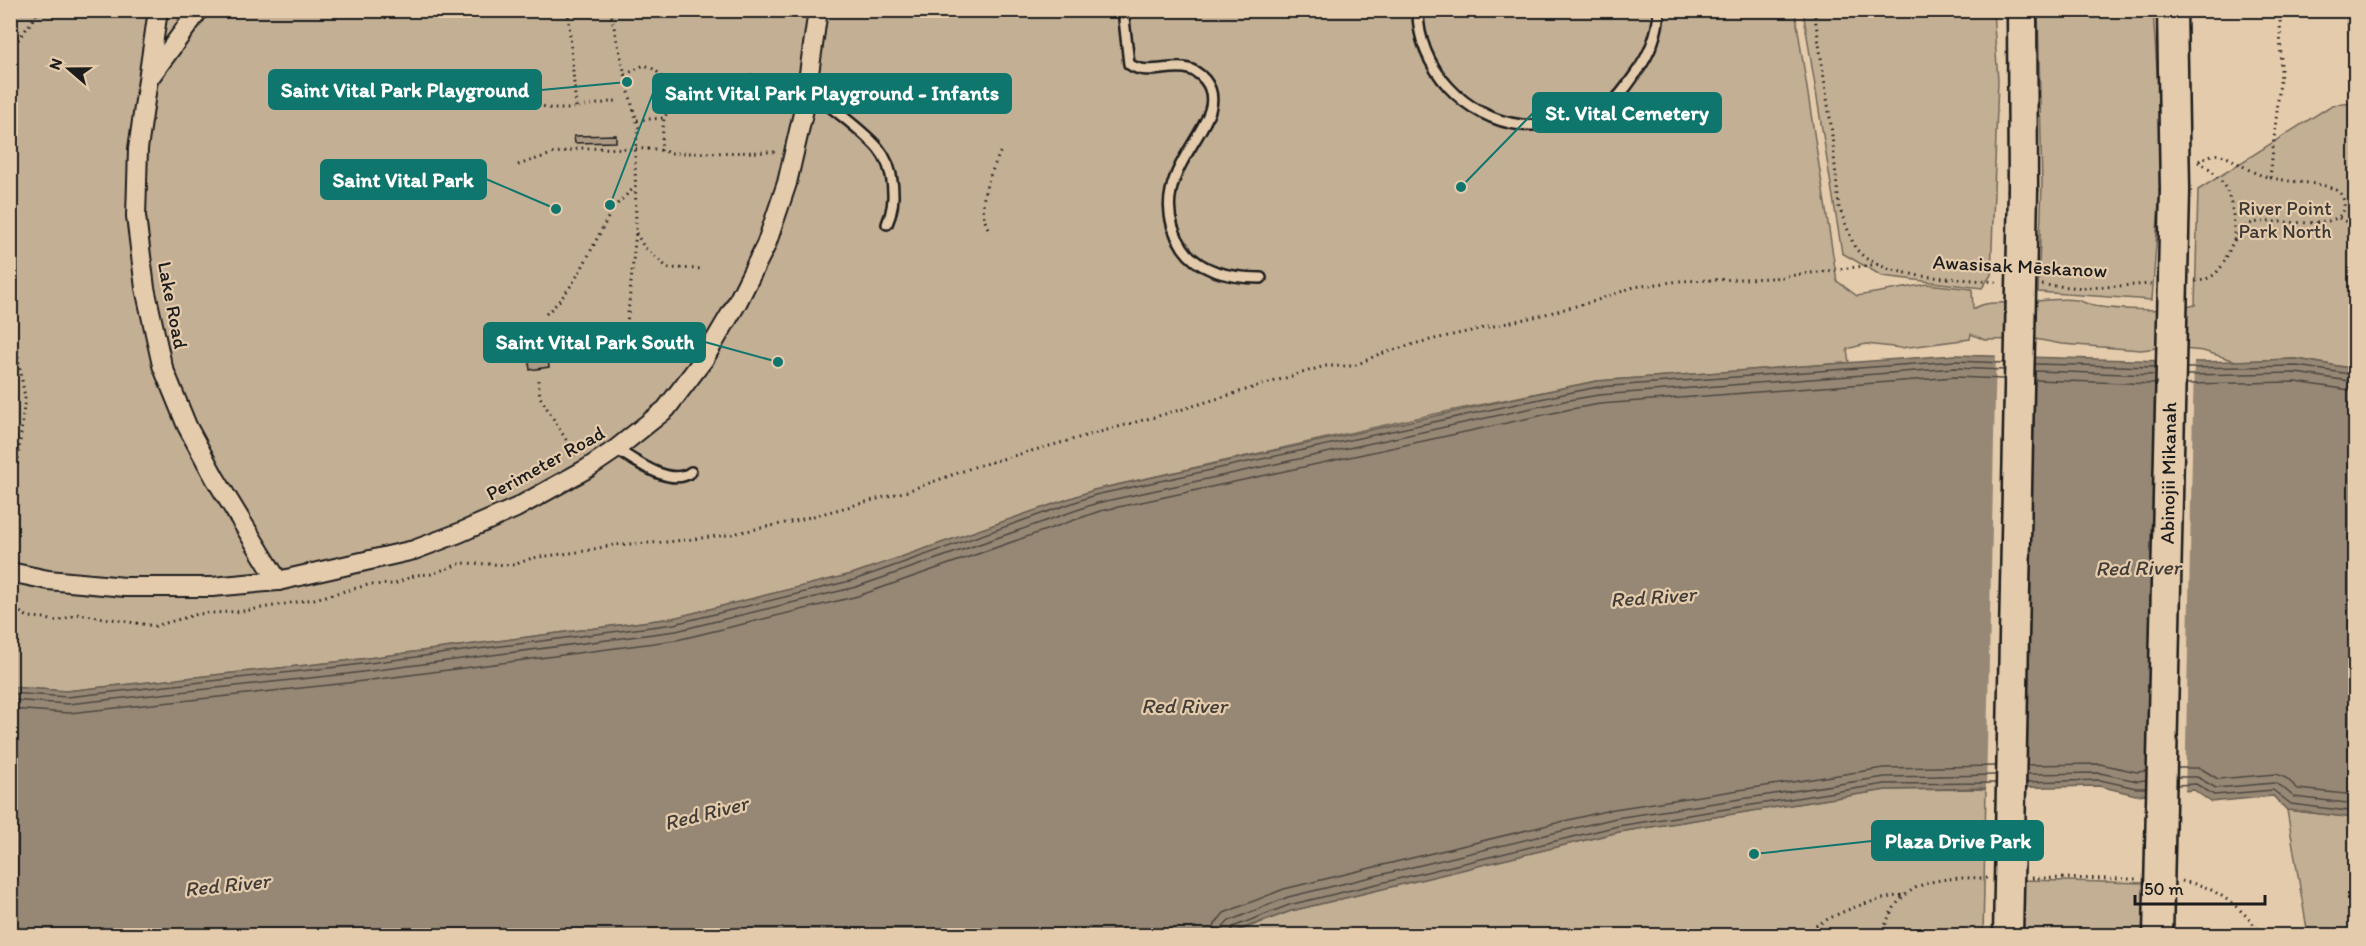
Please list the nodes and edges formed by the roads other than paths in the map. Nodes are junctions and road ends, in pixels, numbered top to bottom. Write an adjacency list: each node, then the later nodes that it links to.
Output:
1 (158, 10): 9 (street, Lake Road)
2 (199, 10): 9 (street)
3 (818, 10): 10 (street, Perimeter Road)
4 (1123, 10): 12 (lane)
5 (1418, 10): 6 (lane)
6 (1659, 10)
7 (2022, 10): 17 (main road, bridge)
8 (2172, 10): 18 (main road, Abinojii Mikanah, bridge)
9 (149, 78): 16 (street, Lake Road)
10 (807, 88): 11 (lane); 13 (street, Perimeter Road)
11 (887, 224)
12 (1261, 278)
13 (616, 449): 14 (lane); 16 (street, Perimeter Road)
14 (691, 472)
15 (10, 572): 16 (street, Perimeter Road)
16 (278, 581)
17 (2008, 936)
18 (2158, 936)

